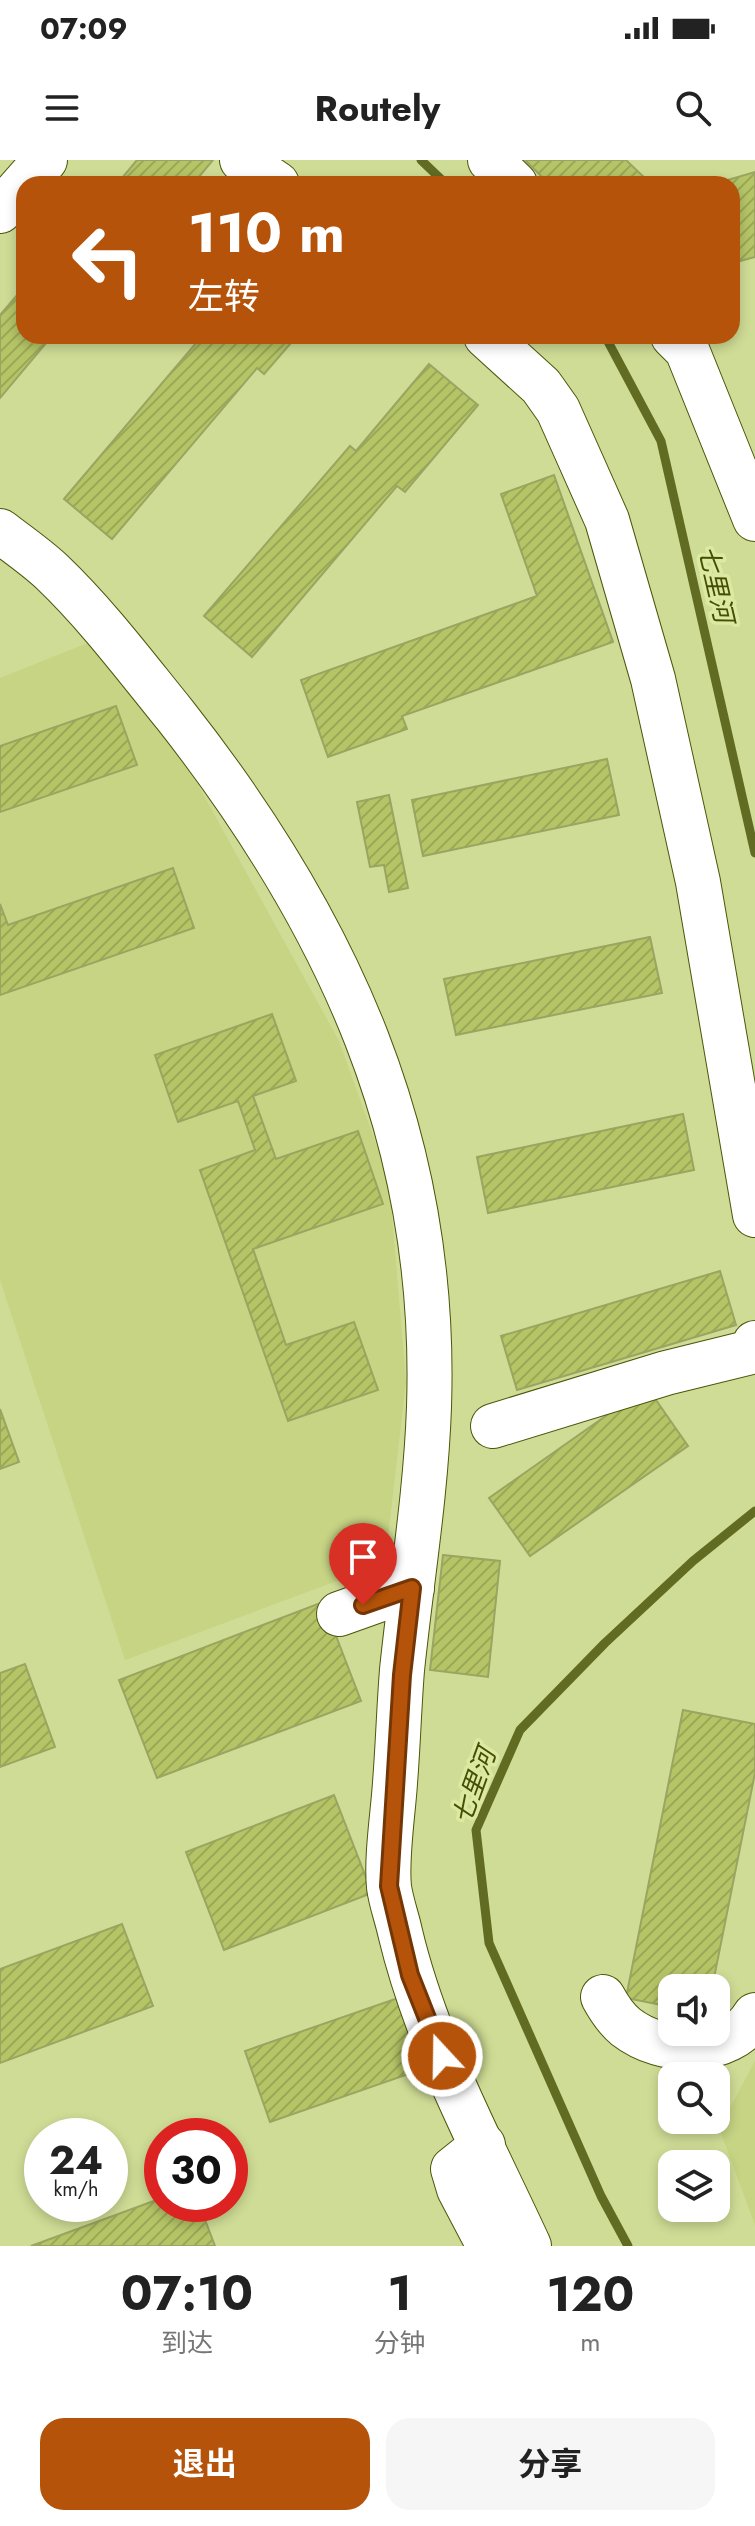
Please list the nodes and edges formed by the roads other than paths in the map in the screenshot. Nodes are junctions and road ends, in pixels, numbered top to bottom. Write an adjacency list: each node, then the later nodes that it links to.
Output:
1 (45, 160): 4 (street)
2 (242, 160): 5 (street)
3 (490, 160): 6 (street)
4 (31, 176)
5 (265, 176)
6 (507, 176)
7 (16, 193): 8 (street)
8 (0, 211)
9 (495, 344): 13 (street)
10 (681, 344): 11 (street)
11 (755, 519)
12 (0, 531): 16 (street)
13 (755, 1215)
14 (755, 1343): 15 (street)
15 (493, 1426)
16 (412, 1588): 17 (street); 20 (street)
17 (339, 1614)
18 (603, 1997): 19 (street)
19 (755, 2015)
20 (483, 2145): 21 (street); 22 (street)
21 (489, 2246)
22 (529, 2246)

